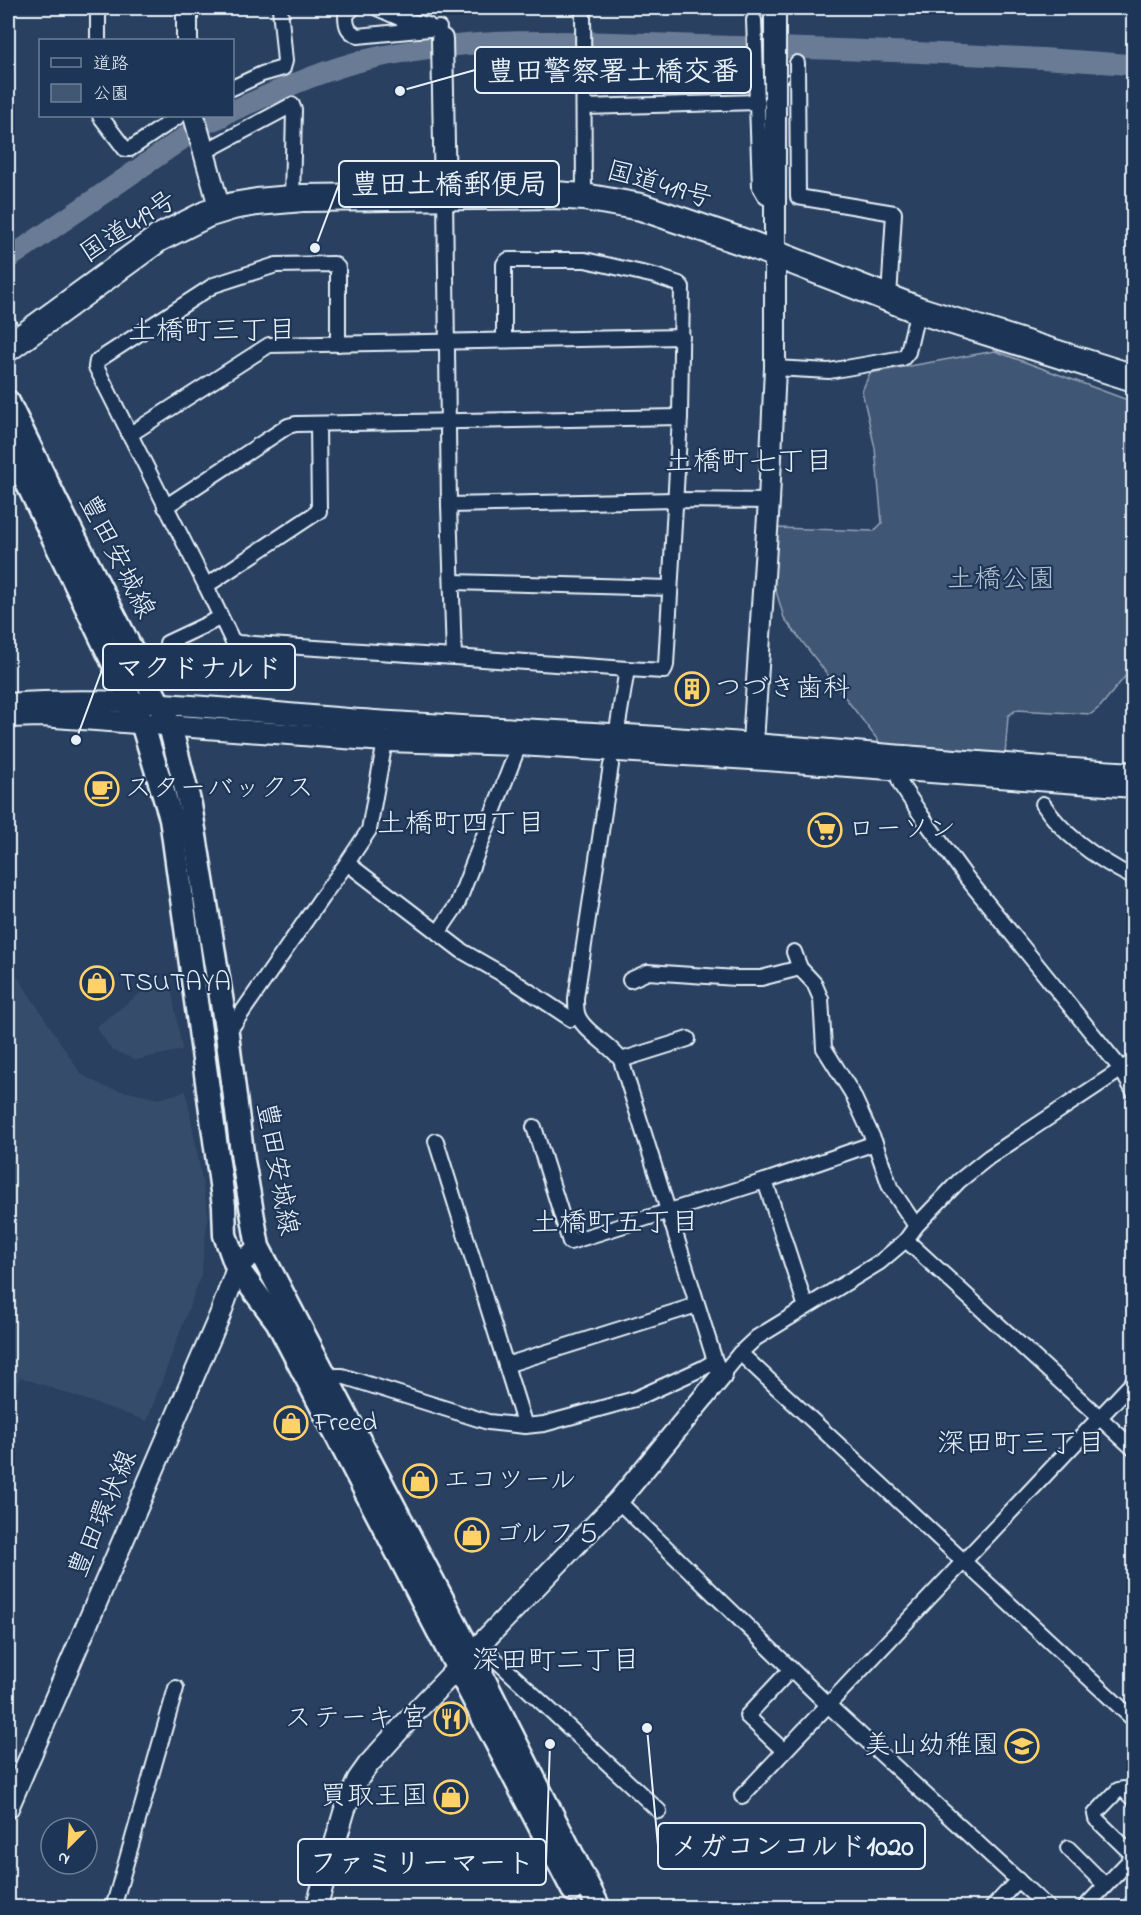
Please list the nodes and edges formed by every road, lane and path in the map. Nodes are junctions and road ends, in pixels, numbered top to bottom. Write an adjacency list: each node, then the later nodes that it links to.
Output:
1 (98, 8): 10 (street)
2 (187, 8): 11 (street)
3 (280, 8): 13 (street)
4 (353, 8): 9 (street)
5 (377, 8): 9 (street)
6 (583, 8): 15 (street)
7 (772, 15): 8 (street); 23 (street)
8 (754, 18): 14 (street)
9 (441, 33): 20 (street)
10 (98, 39)
11 (187, 39)
12 (796, 63): 26 (street)
13 (234, 87)
14 (758, 102): 15 (street); 23 (street)
15 (584, 107): 21 (street)
16 (101, 117): 17 (street)
17 (178, 117)
18 (194, 117): 19 (street)
19 (203, 149): 22 (street); 24 (street)
20 (445, 196): 21 (highway, 国道419号); 22 (highway, 国道419号); 31 (street)
21 (584, 197): 25 (highway, 国道419号)
22 (292, 199): 24 (highway, 国道419号)
23 (776, 201): 25 (street)
24 (220, 210): 29 (highway, 国道419号)
25 (776, 256): 26 (highway, 国道419号); 33 (street)
26 (889, 298): 27 (highway, 国道419号)
27 (918, 309): 33 (street); 34 (highway, 国道419号)
28 (682, 337): 30 (street); 30 (street); 36 (street)
29 (10, 338)
30 (504, 340): 31 (street)
31 (447, 342): 32 (street); 37 (street)
32 (338, 344): 39 (street); 39 (street)
33 (776, 368): 42 (street)
34 (1134, 378)
35 (8, 402): 54 (main road, 豊田安城線)
36 (680, 417): 37 (street); 41 (street)
37 (448, 423): 38 (street); 43 (street)
38 (318, 424): 44 (street); 46 (street)
39 (129, 435): 44 (street)
40 (8, 443): 52 (main road, 豊田安城線)
41 (675, 500): 42 (street); 43 (street); 47 (street)
42 (769, 501): 60 (street)
43 (448, 505): 45 (street)
44 (165, 507): 46 (street)
45 (452, 582): 47 (street); 50 (street)
46 (206, 586): 48 (street)
47 (670, 588): 51 (street)
48 (220, 618): 49 (street); 50 (street)
49 (167, 643)
50 (454, 657): 51 (street)
51 (627, 669): 57 (street)
52 (132, 701): 53 (street); 54 (street); 56 (main road, 豊田安城線)
53 (8, 704)
54 (166, 715): 56 (street); 58 (street); 60 (street); 73 (main road, 豊田安城線)
55 (8, 717): 56 (street)
56 (142, 723): 87 (main road, 豊田安城線)
57 (618, 724)
58 (385, 741): 59 (street); 66 (street)
59 (519, 745): 60 (street); 68 (street)
60 (752, 751): 62 (street); 63 (street)
61 (611, 765): 72 (street)
62 (896, 771): 64 (street); 77 (street)
63 (1134, 773)
64 (1134, 787)
65 (1043, 804): 67 (street)
66 (347, 863): 68 (street); 73 (street)
67 (1134, 878)
68 (438, 933): 72 (street)
69 (794, 952): 70 (street)
70 (800, 968): 71 (street); 81 (street)
71 (630, 980)
72 (577, 1014): 75 (street)
73 (227, 1034): 86 (main road, 豊田安城線)
74 (688, 1039): 75 (street)
75 (621, 1060): 83 (street)
76 (1134, 1061): 77 (street)
77 (1121, 1069): 78 (street); 84 (street)
78 (1134, 1092)
79 (534, 1127): 83 (street)
80 (436, 1141): 91 (street)
81 (875, 1143): 82 (street); 84 (street)
82 (765, 1181): 83 (street); 89 (street)
83 (669, 1211): 88 (street)
84 (916, 1226): 85 (street)
85 (906, 1239): 89 (street); 95 (street)
86 (258, 1247): 87 (street, 豊田環状線); 93 (main road, 豊田安城線)
87 (237, 1268): 100 (main road, 豊田安城線); 108 (street, 豊田環状線)
88 (697, 1305): 91 (street); 92 (street)
89 (806, 1306): 90 (street)
90 (740, 1353): 92 (street); 99 (street)
91 (506, 1365): 96 (street)
92 (719, 1368): 96 (street); 98 (street)
93 (325, 1376): 96 (street); 100 (main road, 豊田安城線)
94 (1134, 1381): 95 (street)
95 (1099, 1418): 97 (street); 99 (street)
96 (525, 1426)
97 (1134, 1449)
98 (618, 1501): 100 (street); 101 (street)
99 (962, 1562): 103 (street); 104 (street)
100 (469, 1656): 109 (street); 115 (street); 116 (main road, 豊田安城線); 117 (main road, 豊田安城線)
101 (791, 1669): 103 (street); 105 (street)
102 (176, 1688): 114 (street)
103 (827, 1704): 105 (street); 112 (street)
104 (1134, 1720)
105 (784, 1751): 106 (street)
106 (742, 1796)
107 (1134, 1800): 111 (street)
108 (8, 1808)
109 (659, 1811)
110 (1068, 1848): 113 (street)
111 (1134, 1856): 113 (street)
112 (1018, 1880): 118 (street); 119 (street)
113 (1105, 1885): 120 (street)
114 (113, 1908)
115 (316, 1908)
116 (583, 1908)
117 (599, 1908)
118 (992, 1908)
119 (1048, 1908)
120 (1084, 1908)

